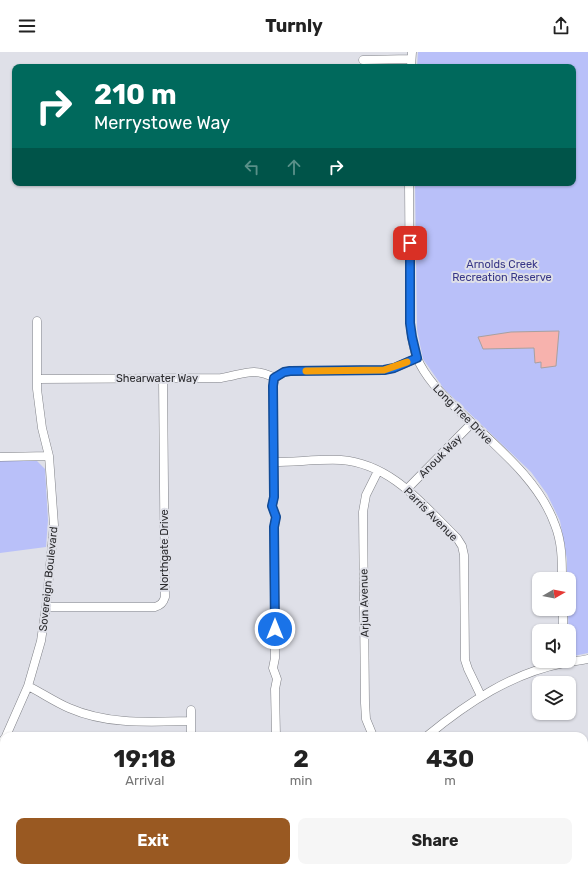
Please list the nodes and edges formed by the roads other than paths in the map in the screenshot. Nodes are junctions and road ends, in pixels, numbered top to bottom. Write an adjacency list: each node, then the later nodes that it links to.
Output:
1 (411, 59): 2 (street)
2 (363, 60)
3 (409, 186): 5 (street, Long Tree Drive)
4 (37, 321): 8 (street, Sovereign Boulevard)
5 (417, 358): 7 (street); 9 (street, Long Tree Drive)
6 (163, 378): 7 (street, Shearwater Way); 8 (street, Shearwater Way); 16 (street, Northgate Drive)
7 (274, 378): 12 (street)
8 (37, 379): 10 (street, Sovereign Boulevard)
9 (472, 423): 14 (street, Anouk Way); 15 (street, Long Tree Drive)
10 (49, 456): 11 (street); 16 (street, Sovereign Boulevard)
11 (0, 457)
12 (274, 462): 13 (street, Parris Avenue); 26 (street)
13 (378, 471): 14 (street, Parris Avenue); 27 (street, Arjun Avenue)
14 (408, 489): 21 (street, Parris Avenue)
15 (562, 572)
16 (46, 607): 20 (street, Sovereign Boulevard)
17 (588, 659): 18 (street)
18 (576, 660)
19 (546, 668): 21 (street)
20 (28, 686): 23 (street); 24 (street, Sovereign Boulevard)
21 (481, 696): 28 (street)
22 (191, 710): 23 (street)
23 (191, 721): 25 (street)
24 (8, 732)
25 (191, 732)
26 (276, 732)
27 (371, 732)
28 (432, 732)

